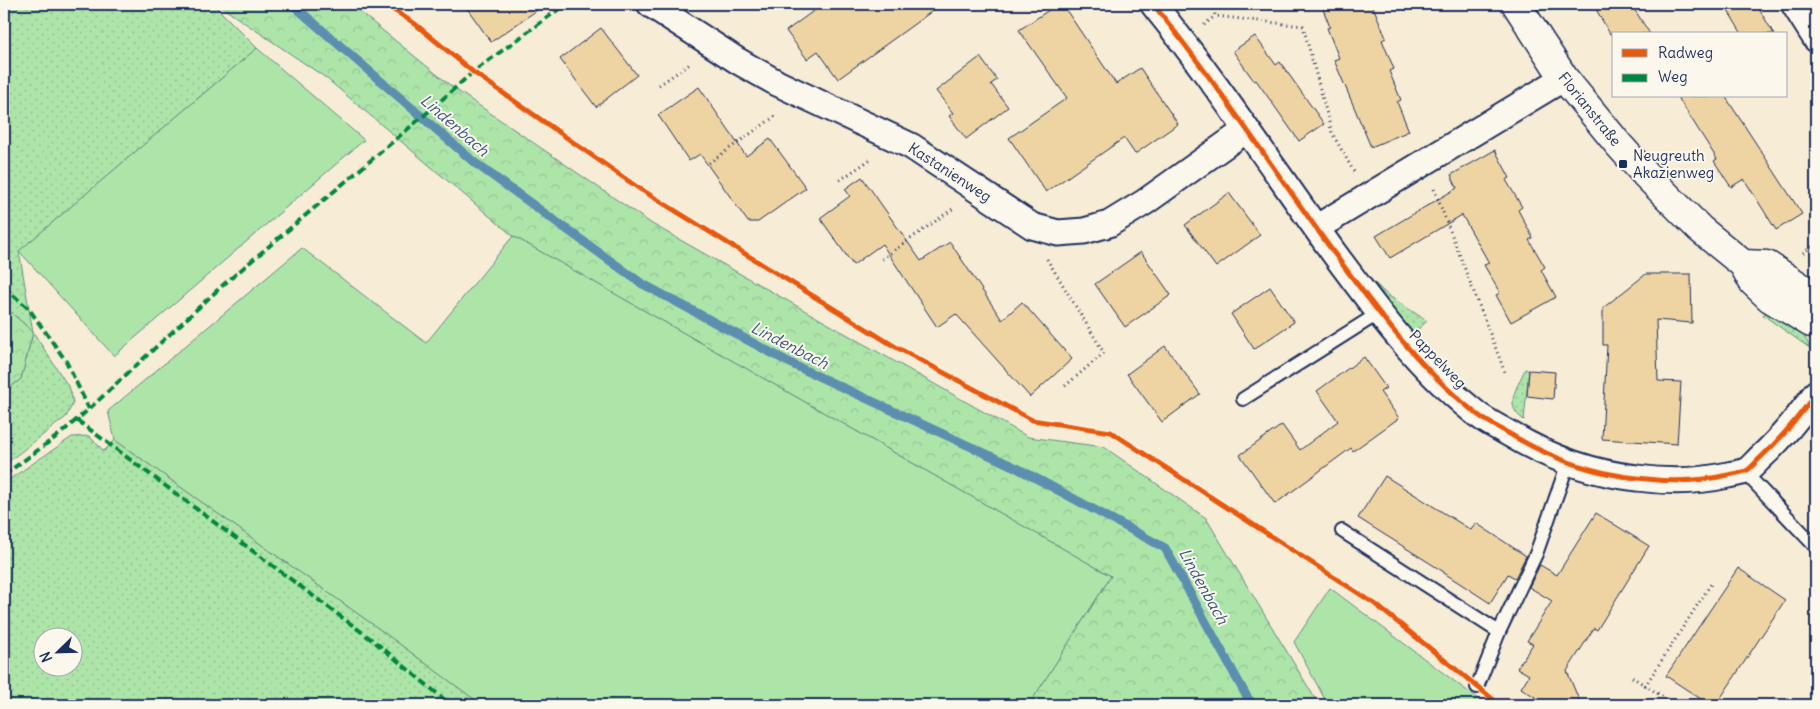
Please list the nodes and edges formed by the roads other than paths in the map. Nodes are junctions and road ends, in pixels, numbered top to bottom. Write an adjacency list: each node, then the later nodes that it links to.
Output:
1 (650, 4): 7 (street, Kastanienweg)
2 (1153, 4): 7 (street, Pappelweg)
3 (1516, 4): 6 (street, Florianstraße)
4 (1794, 4): 5 (street)
5 (1816, 39)
6 (1564, 78): 8 (street); 9 (street, Florianstraße)
7 (1246, 130): 8 (street, Pappelweg)
8 (1316, 228): 11 (street, Pappelweg)
9 (1743, 264): 10 (street); 12 (street, Florianstraße)
10 (1816, 297)
11 (1379, 313): 14 (lane); 15 (street, Pappelweg)
12 (1816, 323)
13 (1816, 393): 16 (street, Pappelweg)
14 (1243, 399)
15 (1568, 463): 16 (street, Pappelweg); 19 (lane)
16 (1747, 470): 18 (lane)
17 (1342, 532): 19 (lane)
18 (1816, 547)
19 (1500, 632): 20 (lane)
20 (1477, 687)

